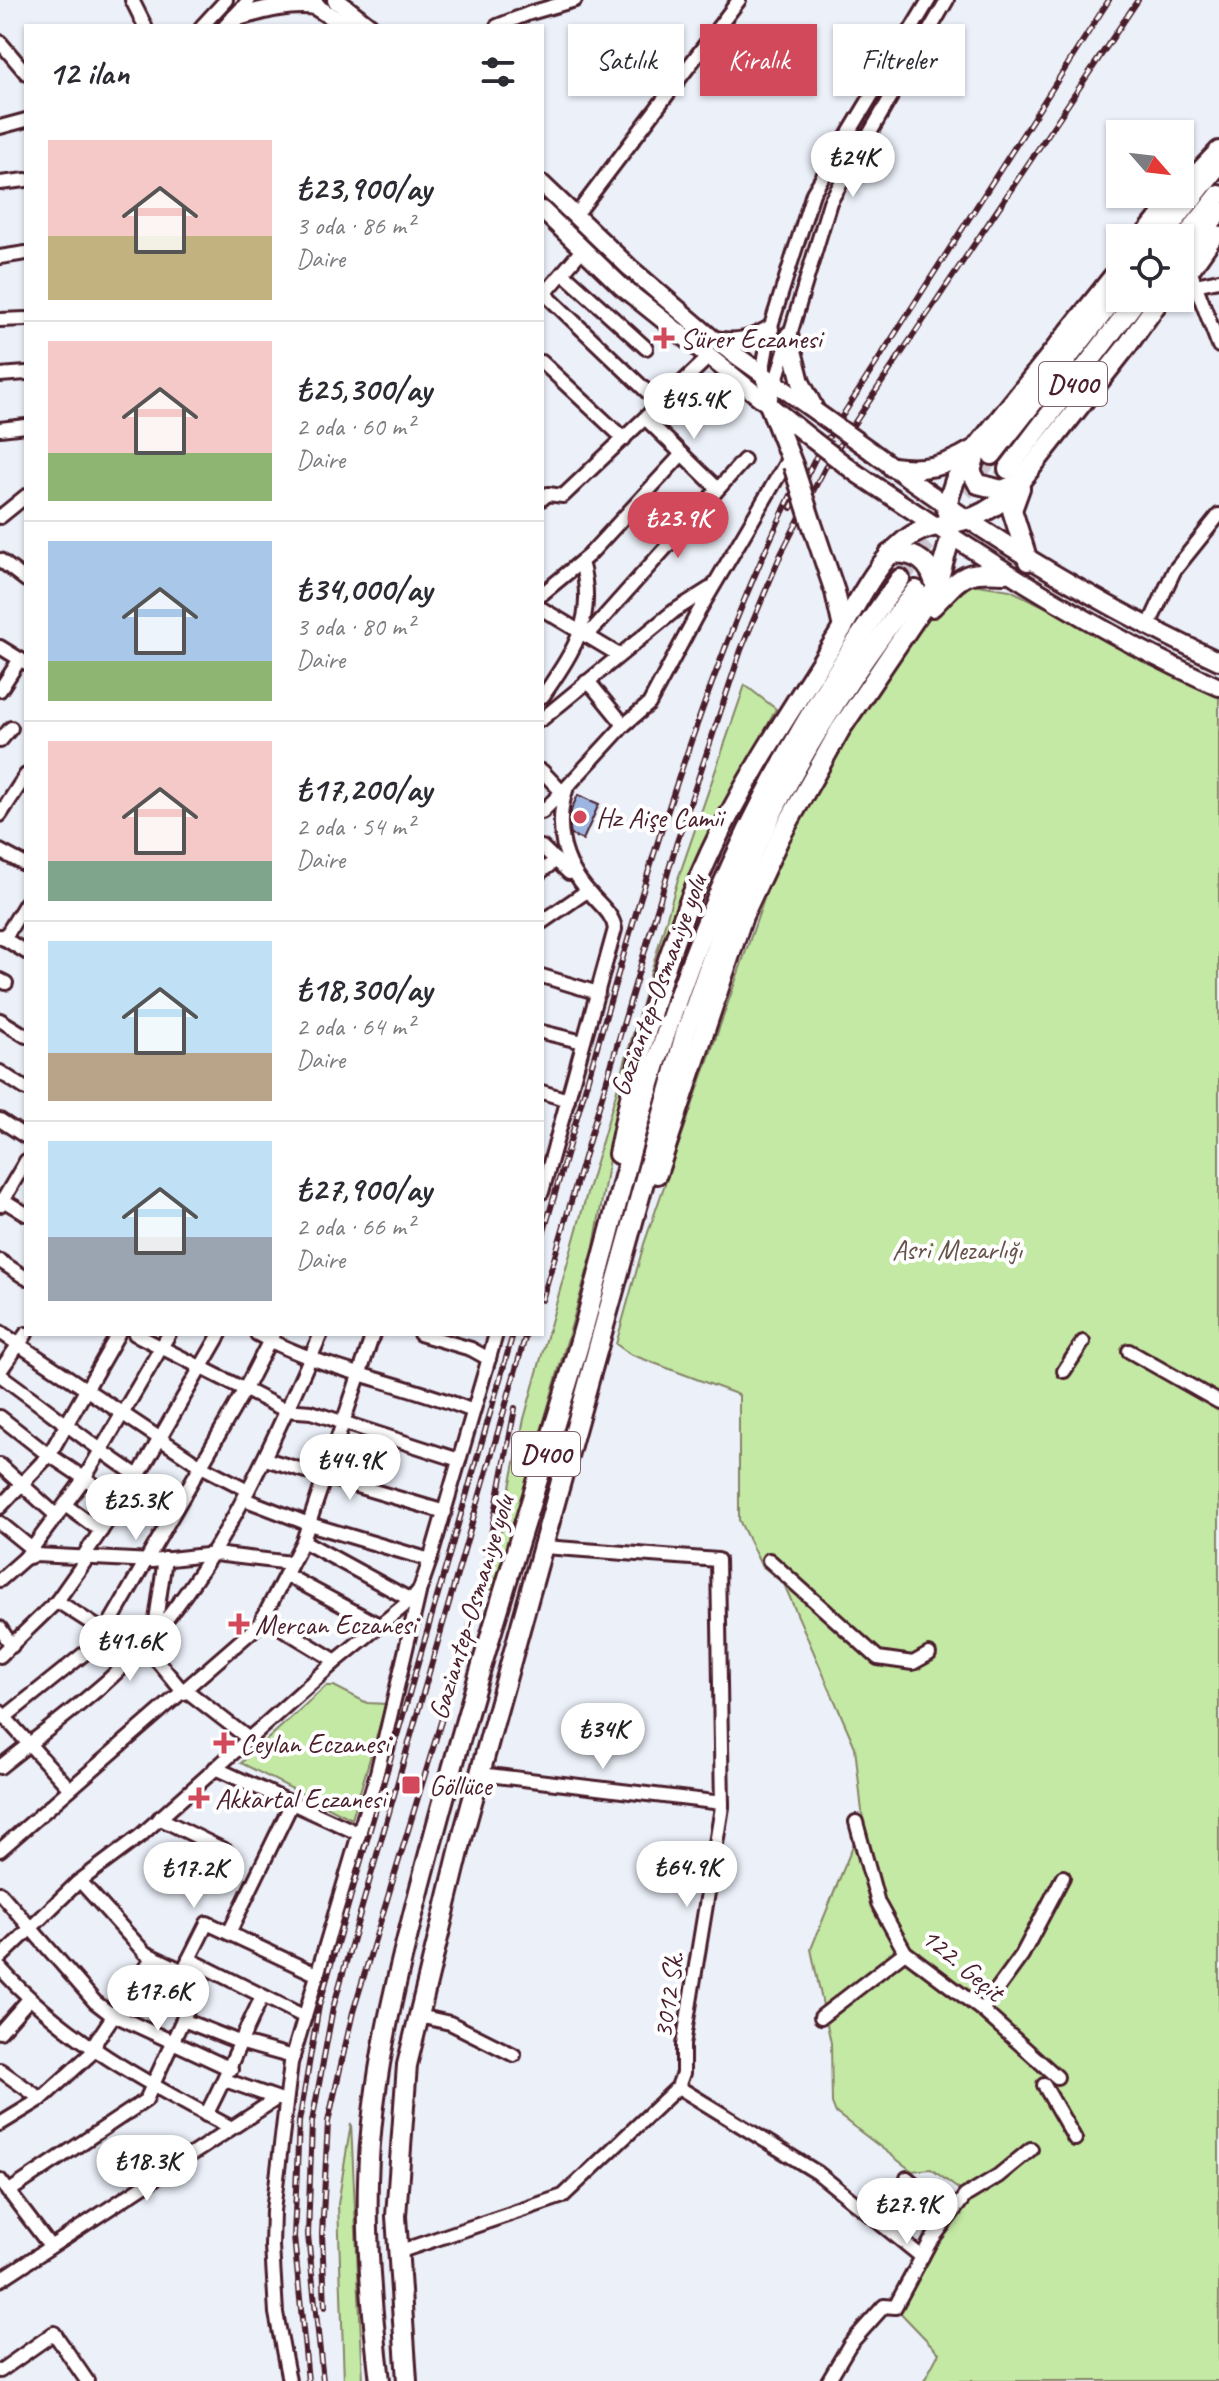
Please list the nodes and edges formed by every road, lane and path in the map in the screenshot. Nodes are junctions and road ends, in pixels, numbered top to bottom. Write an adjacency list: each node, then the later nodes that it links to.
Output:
1 (132, 0): 10 (street)
2 (226, 0): 11 (street)
3 (249, 0): 9 (street)
4 (575, 0): 14 (street)
5 (929, 0): 50 (street)
6 (947, 0): 51 (street)
7 (734, 2): 29 (street)
8 (327, 3): 9 (main road); 12 (main road); 13 (main road)
9 (230, 22)
10 (144, 24)
11 (204, 24)
12 (344, 24)
13 (365, 24)
14 (503, 24)
15 (0, 42): 16 (street)
16 (24, 71)
17 (24, 121): 18 (street)
18 (0, 127)
19 (1219, 151): 21 (highway)
20 (1219, 164): 31 (highway)
21 (1194, 177)
22 (24, 180): 23 (street)
23 (0, 183)
24 (544, 186): 29 (main road)
25 (1219, 195): 32 (highway)
26 (1167, 208): 30 (highway)
27 (1219, 211): 34 (highway)
28 (544, 212): 35 (main road)
29 (576, 215): 54 (main road)
30 (1154, 224)
31 (1172, 224)
32 (1194, 226)
33 (1219, 233): 40 (street)
34 (1194, 249)
35 (582, 250): 38 (street); 54 (main road)
36 (24, 253): 37 (street)
37 (0, 257)
38 (563, 273): 42 (street); 53 (street)
39 (1219, 280): 40 (street)
40 (1195, 285): 49 (street)
41 (1106, 287): 66 (highway)
42 (544, 293)
43 (544, 295): 60 (street)
44 (1106, 308): 66 (highway, D400)
45 (1127, 312): 71 (highway, D400)
46 (1150, 312): 72 (highway)
47 (24, 319): 48 (street)
48 (0, 320)
49 (1215, 324): 52 (street)
50 (770, 329): 54 (main road); 58 (street)
51 (789, 335): 58 (street); 61 (main road)
52 (1219, 346)
53 (646, 348)
54 (712, 348): 58 (main road); 59 (main road); 60 (street)
55 (544, 364): 65 (street)
56 (24, 373): 57 (street)
57 (0, 375)
58 (768, 379): 59 (street); 61 (main road)
59 (769, 404): 69 (highway); 78 (main road, bridge)
60 (661, 405): 62 (street)
61 (815, 411): 70 (main road, bridge)
62 (646, 419): 65 (street); 67 (street)
63 (24, 426): 64 (street)
64 (0, 429)
65 (624, 439): 74 (street)
66 (985, 451): 70 (highway); 72 (highway); 78 (highway)
67 (682, 454): 73 (street); 82 (street)
68 (744, 460): 73 (street)
69 (791, 460): 85 (street); 90 (highway, bridge)
70 (892, 467): 78 (main road)
71 (1008, 469)
72 (1022, 482): 78 (highway); 81 (highway)
73 (717, 488): 92 (street)
74 (544, 497)
75 (24, 498): 77 (street)
76 (1219, 515): 89 (street)
77 (0, 517)
78 (948, 522): 79 (highway); 81 (main road); 83 (main road); 86 (highway)
79 (889, 554): 86 (highway); 90 (highway)
80 (0, 560): 84 (street)
81 (1028, 561): 89 (main road)
82 (581, 562): 87 (street); 92 (street)
83 (1005, 573): 91 (highway); 98 (main road)
84 (24, 578)
85 (712, 588): 94 (street); 102 (street)
86 (936, 588): 91 (highway)
87 (544, 592)
88 (544, 610): 92 (street)
89 (1148, 627): 96 (main road)
90 (843, 628): 142 (highway)
91 (910, 628): 140 (highway)
92 (583, 634): 94 (street); 100 (street)
93 (0, 647): 95 (street)
94 (619, 655): 97 (street)
95 (23, 661): 99 (street)
96 (1219, 661)
97 (586, 682): 101 (street); 102 (street)
98 (1219, 687)
99 (0, 690)
100 (544, 694)
101 (544, 717)
102 (624, 725): 107 (street)
103 (11, 728): 104 (street)
104 (0, 741)
105 (544, 773): 107 (street)
106 (24, 778): 109 (street)
107 (565, 789): 108 (street); 115 (street)
108 (544, 810)
109 (0, 814)
110 (544, 849): 112 (street)
111 (0, 851): 113 (street)
112 (556, 860): 114 (street); 115 (street)
113 (24, 864)
114 (544, 869)
115 (586, 889): 117 (street); 121 (street)
116 (24, 906): 118 (street)
117 (544, 920)
118 (2, 938): 119 (street)
119 (24, 951)
120 (544, 977): 121 (street)
121 (598, 993): 125 (street)
122 (0, 1020): 124 (street)
123 (544, 1032): 125 (street)
124 (24, 1035)
125 (583, 1042): 129 (street)
126 (0, 1072): 127 (street)
127 (24, 1088)
128 (544, 1093): 129 (street)
129 (568, 1100): 132 (street)
130 (0, 1120): 131 (street)
131 (24, 1136)
132 (548, 1150): 135 (street)
133 (24, 1165): 136 (street)
134 (0, 1175): 136 (street)
135 (544, 1178)
136 (13, 1184): 137 (street)
137 (2, 1203): 138 (street)
138 (24, 1213)
139 (0, 1261): 141 (street)
140 (622, 1262): 142 (highway, Gaziantep-Osmaniye yolu / D400); 193 (highway, Gaziantep-Osmaniye yolu / D400)
141 (24, 1277)
142 (585, 1325): 281 (highway, Gaziantep-Osmaniye yolu / D400)
143 (0, 1332): 153 (street)
144 (117, 1336): 163 (street)
145 (139, 1336): 155 (street)
146 (168, 1336): 155 (street)
147 (219, 1336): 159 (street)
148 (320, 1336): 158 (street)
149 (372, 1336): 161 (street)
150 (427, 1336): 157 (street)
151 (495, 1336): 157 (street)
152 (272, 1337): 158 (street); 164 (street)
153 (23, 1339): 162 (street); 163 (street)
154 (1083, 1342): 160 (street)
155 (162, 1347): 159 (street); 168 (street)
156 (1129, 1351): 165 (street)
157 (489, 1359): 167 (street)
158 (310, 1360): 161 (street); 166 (street)
159 (201, 1367): 164 (street); 172 (street)
160 (1064, 1371)
161 (360, 1372): 167 (street); 170 (street)
162 (0, 1373): 171 (street)
163 (86, 1388): 168 (street); 171 (street)
164 (245, 1389): 166 (street); 178 (street)
165 (1219, 1402)
166 (285, 1410): 170 (street); 175 (street)
167 (473, 1411): 176 (street)
168 (125, 1413): 172 (street); 173 (street)
169 (0, 1417): 174 (street)
170 (341, 1423): 176 (street); 179 (street)
171 (69, 1424): 173 (street); 174 (street)
172 (161, 1437): 178 (street); 180 (street)
173 (101, 1447): 180 (street); 181 (street)
174 (49, 1455): 181 (street); 182 (street)
175 (265, 1459): 179 (street); 183 (street)
176 (459, 1460): 188 (street)
177 (0, 1465): 182 (street)
178 (201, 1466): 183 (street); 184 (street)
179 (324, 1475): 188 (street); 190 (street)
180 (137, 1478): 184 (street); 185 (street)
181 (84, 1479): 185 (street); 187 (street)
182 (23, 1484): 186 (street); 187 (street)
183 (246, 1494): 190 (street); 195 (street)
184 (179, 1501): 198 (street)
185 (120, 1502): 191 (street)
186 (0, 1507)
187 (61, 1510): 191 (street); 194 (street)
188 (445, 1512): 199 (street)
189 (0, 1523): 194 (street)
190 (309, 1524): 192 (street); 199 (street)
191 (101, 1531): 196 (street)
192 (303, 1541): 201 (street); 204 (street)
193 (544, 1547): 222 (highway, Gaziantep-Osmaniye yolu / D400); 225 (street, 3012 Sk.)
194 (28, 1554): 196 (street); 202 (street)
195 (215, 1554): 197 (street); 201 (street); 210 (street)
196 (86, 1557): 198 (street); 205 (street)
197 (165, 1559): 198 (street); 210 (street)
198 (144, 1560): 209 (street)
199 (430, 1560): 203 (street)
200 (769, 1560): 213 (street)
201 (288, 1569): 206 (street); 207 (street)
202 (0, 1580)
203 (420, 1589): 204 (street); 228 (street)
204 (411, 1600): 207 (street)
205 (57, 1601): 209 (street); 211 (street)
206 (263, 1617): 215 (street); 216 (street)
207 (379, 1625): 215 (street)
208 (0, 1628): 211 (street)
209 (105, 1632): 217 (street)
210 (154, 1634): 212 (street)
211 (12, 1646): 214 (street)
212 (140, 1648): 216 (street); 219 (street)
213 (929, 1654)
214 (0, 1656)
215 (336, 1661): 218 (street)
216 (186, 1692): 218 (street); 223 (street)
217 (2, 1714): 219 (street)
218 (249, 1739): 221 (street)
219 (28, 1745): 220 (street); 223 (street)
220 (0, 1767)
221 (215, 1768): 224 (street); 226 (street)
222 (480, 1774): 225 (street); 247 (highway, Gaziantep-Osmaniye yolu / D400)
223 (70, 1789): 229 (street)
224 (292, 1803): 228 (street); 235 (street)
225 (722, 1803): 262 (street, 3012 Sk.)
226 (159, 1818): 230 (street); 232 (street)
227 (856, 1822): 236 (street, 122. Geçit)
228 (360, 1834): 241 (street)
229 (0, 1850)
230 (226, 1851)
231 (1063, 1877): 245 (street)
232 (80, 1881): 234 (street); 238 (street)
233 (0, 1893): 234 (street)
234 (30, 1929): 237 (street); 246 (street)
235 (229, 1933): 239 (street); 241 (street)
236 (905, 1952): 245 (street, 122. Geçit); 249 (street)
237 (0, 1958)
238 (152, 1958): 239 (street); 246 (street)
239 (189, 1959): 243 (street)
240 (0, 1968): 244 (street)
241 (318, 1975): 248 (street)
242 (194, 1995): 250 (street)
243 (262, 1997): 248 (street); 253 (street)
244 (29, 1999): 251 (street); 254 (street)
245 (982, 2010): 259 (street, 122. Geçit)
246 (116, 2015): 252 (street); 254 (street)
247 (419, 2016): 255 (street); 275 (highway, Gaziantep-Osmaniye yolu / D400)
248 (305, 2017): 256 (street)
249 (821, 2017)
250 (183, 2020): 252 (street); 253 (street)
251 (0, 2032)
252 (174, 2041): 258 (street); 261 (street)
253 (239, 2042): 256 (street); 258 (street)
254 (94, 2051): 261 (street); 263 (street)
255 (514, 2055)
256 (293, 2057): 264 (street)
257 (0, 2070): 263 (street)
258 (228, 2074): 264 (street); 265 (street)
259 (1057, 2077)
260 (1044, 2085): 268 (street)
261 (154, 2086): 265 (street); 272 (street)
262 (678, 2087): 275 (street); 276 (street)
263 (41, 2099): 266 (street)
264 (281, 2100): 267 (street); 280 (street)
265 (206, 2115): 267 (street)
266 (0, 2124)
267 (230, 2127): 274 (street)
268 (1075, 2139)
269 (1031, 2149): 273 (street)
270 (907, 2178): 273 (street)
271 (0, 2180): 272 (street)
272 (8, 2192): 274 (street)
273 (950, 2214): 276 (street)
274 (50, 2246): 277 (street)
275 (398, 2252): 282 (highway, Gaziantep-Osmaniye yolu / D400)
276 (922, 2257): 283 (street)
277 (0, 2280)
278 (0, 2371): 279 (street)
279 (87, 2381)
280 (289, 2381)
281 (380, 2381)
282 (407, 2381)
283 (828, 2381)

